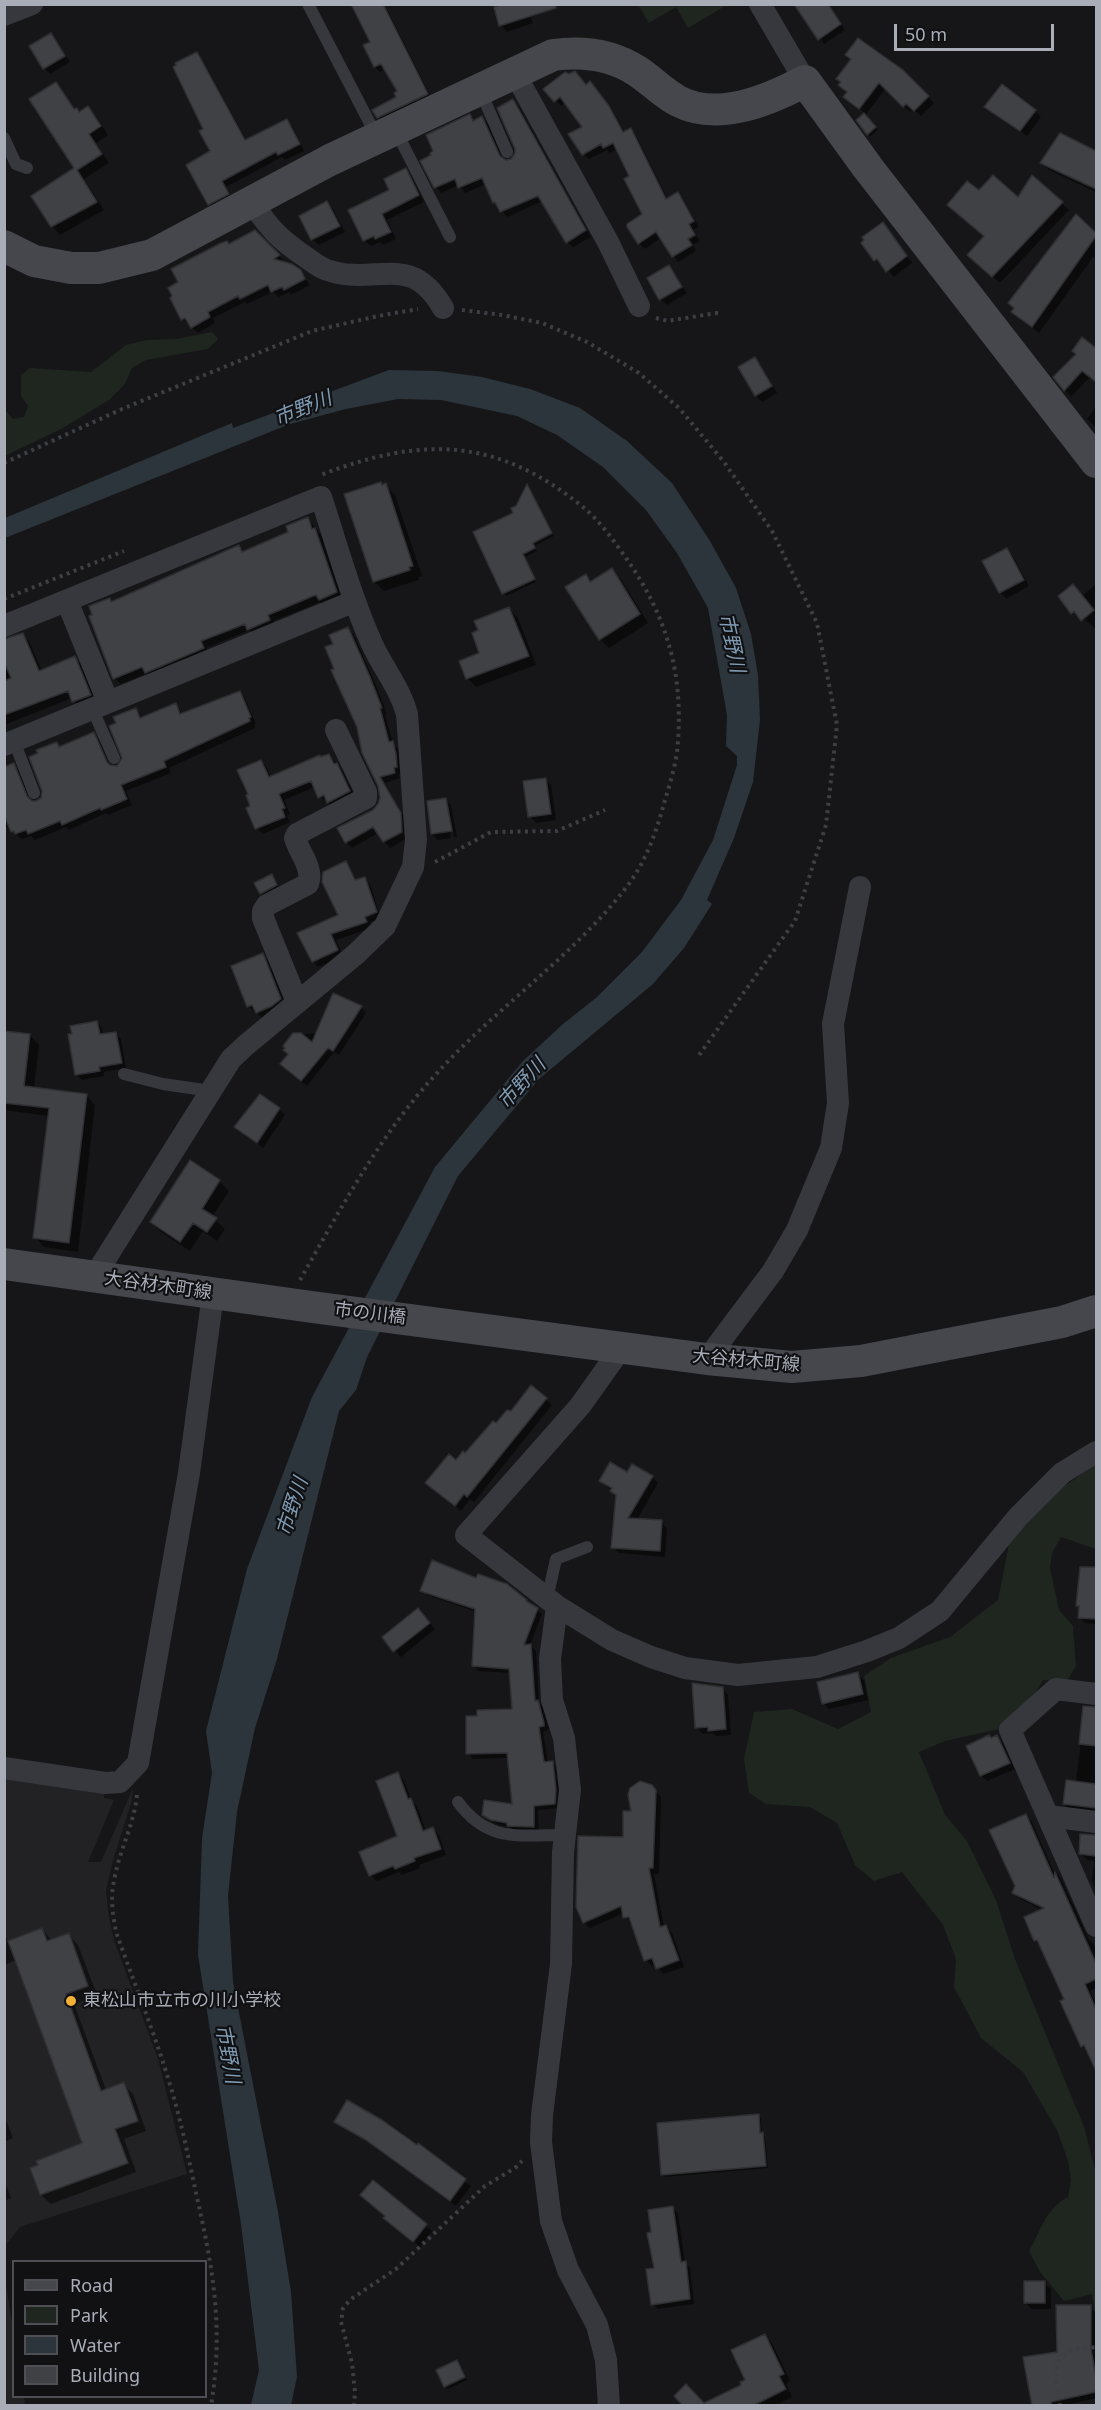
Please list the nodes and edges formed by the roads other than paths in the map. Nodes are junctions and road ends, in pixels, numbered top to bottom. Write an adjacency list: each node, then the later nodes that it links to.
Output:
1 (32, 4): 4 (street)
2 (308, 4): 8 (lane)
3 (760, 4): 6 (street)
4 (4, 15)
5 (514, 72): 6 (street); 7 (street); 15 (street)
6 (805, 81): 17 (street)
7 (480, 90): 8 (street); 10 (lane)
8 (386, 134): 12 (street); 13 (lane)
9 (4, 138): 11 (lane)
10 (507, 152)
11 (27, 168)
12 (252, 203): 14 (street); 16 (street)
13 (450, 237)
14 (4, 246)
15 (639, 306)
16 (443, 308)
17 (1096, 462)
18 (355, 600): 19 (street); 21 (street); 27 (street)
19 (67, 601): 20 (street); 21 (street)
20 (4, 626)
21 (100, 705): 23 (street); 24 (lane)
22 (336, 730): 27 (street)
23 (9, 743): 25 (lane)
24 (114, 758)
25 (34, 793)
26 (860, 886): 37 (street)
27 (297, 1002): 29 (street)
28 (124, 1074): 29 (lane)
29 (211, 1091): 31 (street)
30 (4, 1264): 31 (street, 大谷材木町線)
31 (94, 1277): 32 (street, 大谷材木町線)
32 (213, 1294): 33 (street, 大谷材木町線); 42 (street)
33 (299, 1305): 35 (street, 市の川橋)
34 (1096, 1311): 37 (street, 大谷材木町線)
35 (429, 1322): 36 (street, 大谷材木町線)
36 (622, 1347): 37 (street, 大谷材木町線); 40 (street)
37 (707, 1359)
38 (1096, 1452): 40 (street)
39 (587, 1547): 40 (lane)
40 (552, 1603): 46 (street)
41 (1096, 1694): 44 (street)
42 (4, 1768)
43 (458, 1802): 46 (lane)
44 (1048, 1816): 45 (street); 47 (street)
45 (1096, 1822)
46 (565, 1835): 48 (street)
47 (1096, 1926)
48 (609, 2406)

